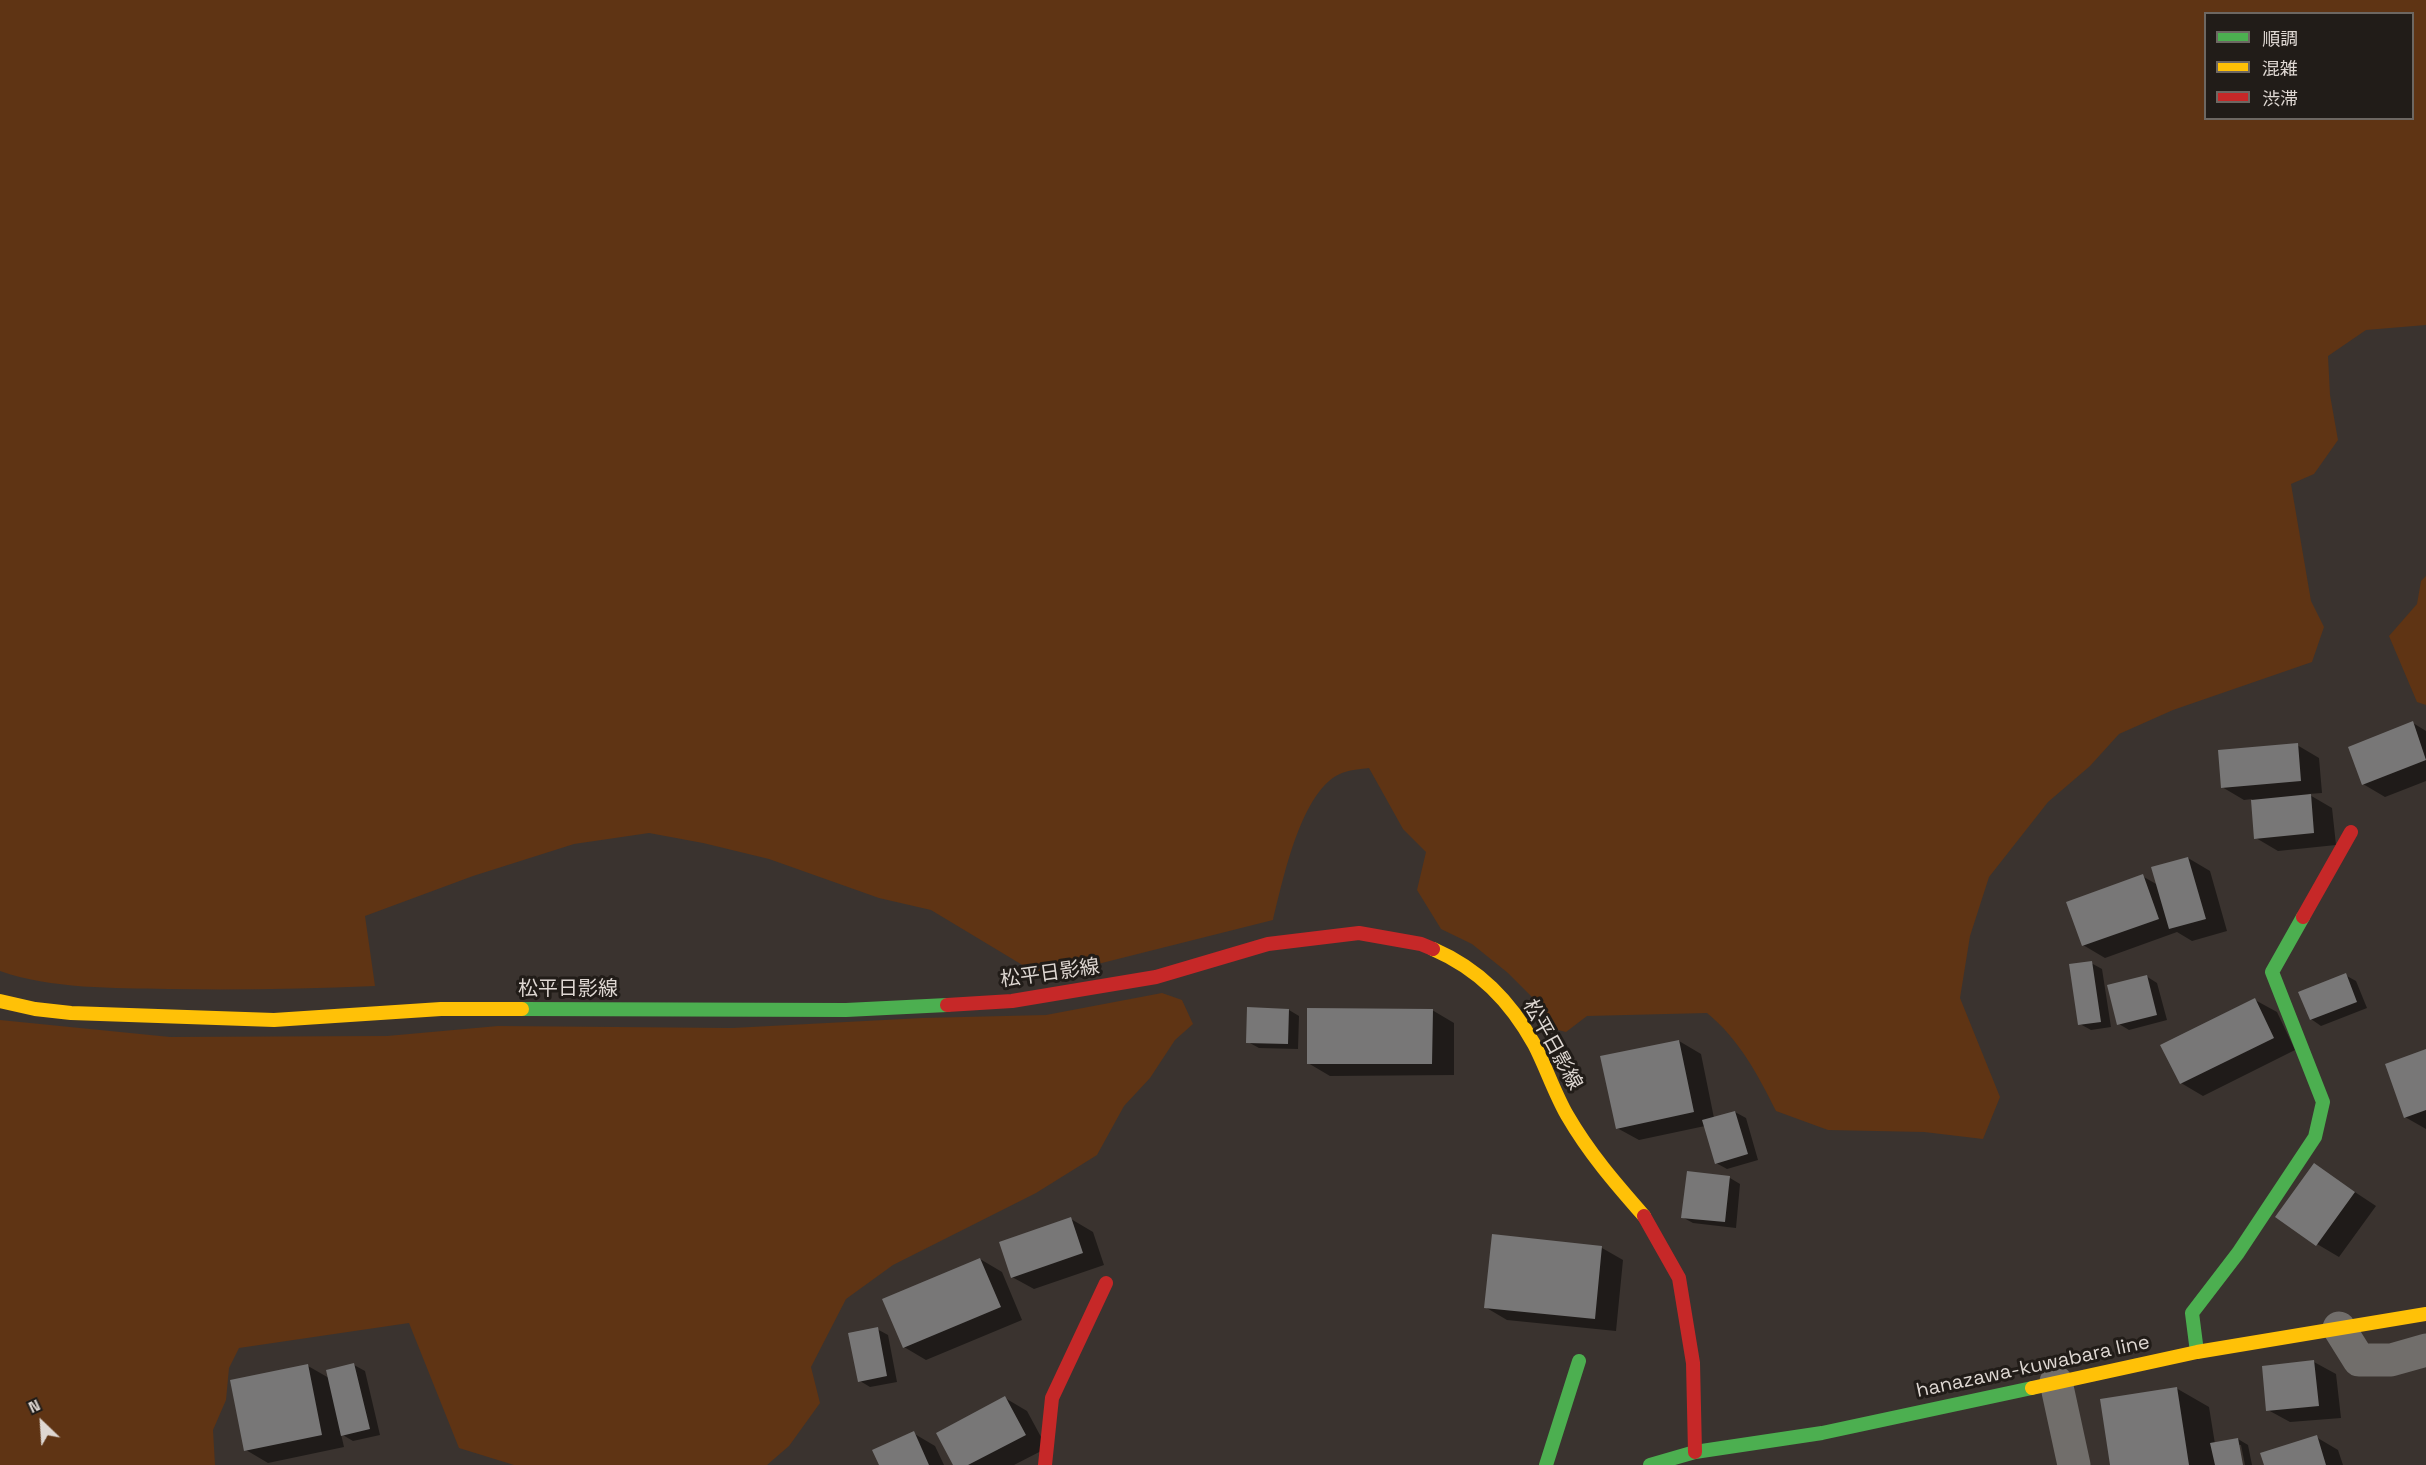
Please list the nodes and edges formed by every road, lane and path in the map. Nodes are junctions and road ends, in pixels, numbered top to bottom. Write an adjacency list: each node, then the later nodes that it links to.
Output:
1 (2351, 832): 7 (street)
2 (0, 1001): 10 (street, 松平日影線)
3 (1106, 1283): 11 (street)
4 (2426, 1314): 5 (street, hanazawa-kuwabara line)
5 (2339, 1328): 6 (street); 7 (street, hanazawa-kuwabara line)
6 (2426, 1350)
7 (2197, 1352): 9 (street, hanazawa-kuwabara line)
8 (1579, 1361): 12 (street)
9 (2056, 1382): 10 (street, hanazawa-kuwabara line); 14 (street)
10 (1697, 1458): 13 (street, hanazawa-kuwabara line)
11 (1045, 1465)
12 (1546, 1465)
13 (1650, 1465)
14 (2074, 1465)

